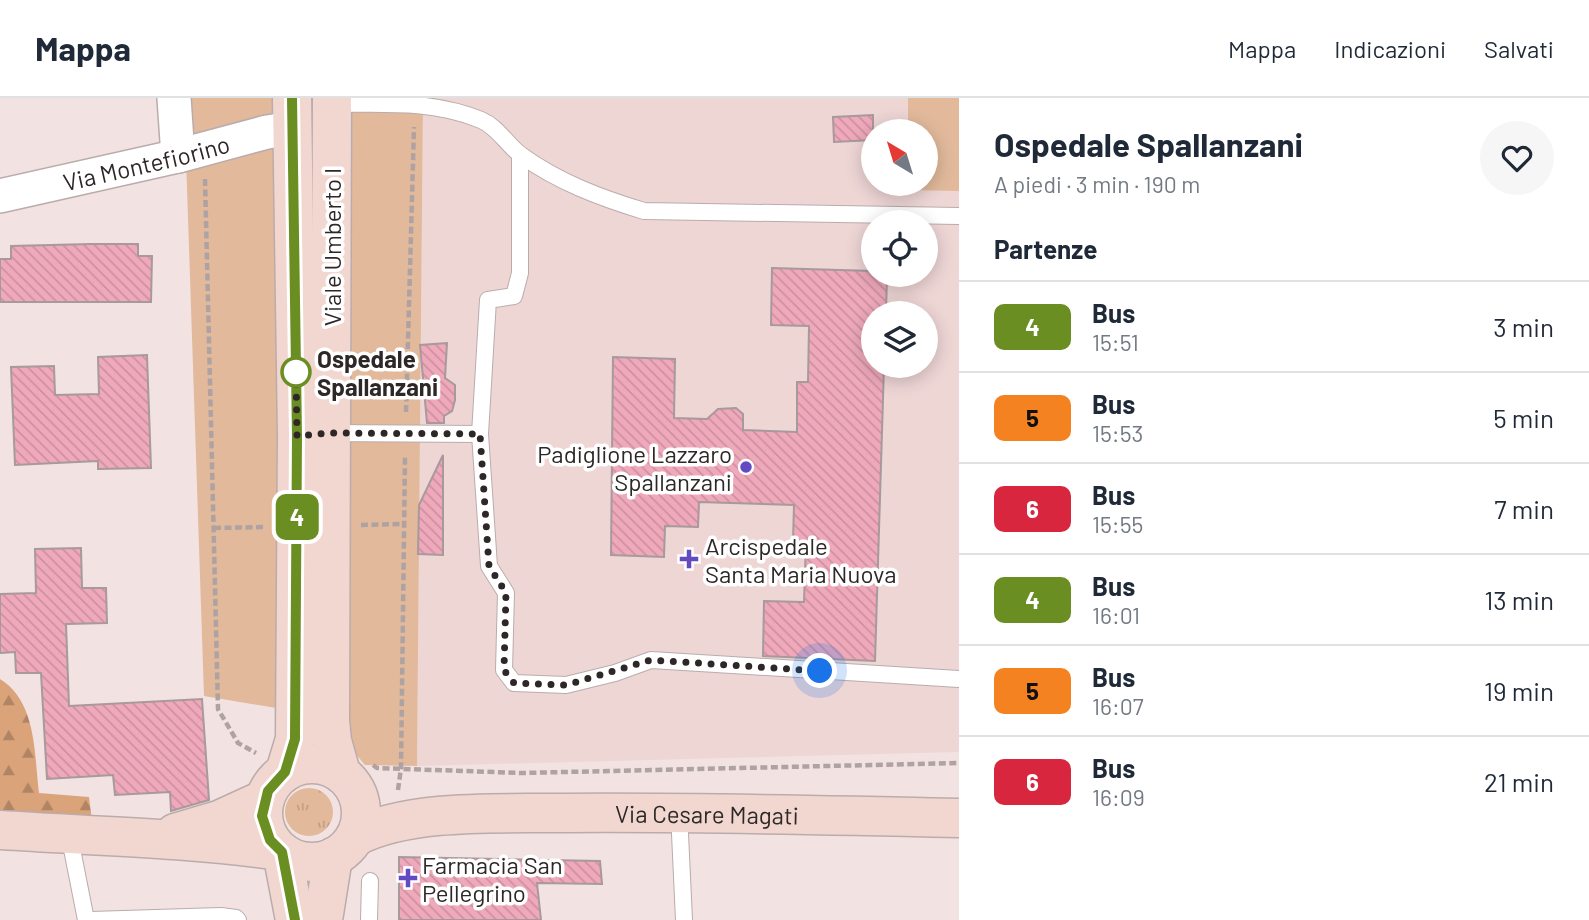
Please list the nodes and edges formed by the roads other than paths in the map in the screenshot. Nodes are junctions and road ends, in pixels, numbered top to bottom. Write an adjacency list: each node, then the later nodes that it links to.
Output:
1 (174, 98): 4 (street)
2 (332, 101): 5 (lane); 8 (main road, Viale Umberto I)
3 (293, 113): 4 (street, Via Montefiorino); 8 (main road)
4 (191, 152): 6 (street, Via Montefiorino)
5 (520, 154): 7 (lane); 9 (lane)
6 (0, 196)
7 (959, 216)
8 (314, 434): 9 (lane); 11 (main road); 12 (main road, Viale Umberto I)
9 (480, 434): 10 (lane)
10 (959, 679)
11 (271, 776): 12 (main road); 18 (main road); 20 (main road)
12 (346, 778): 14 (main road, Via Cesare Magati); 19 (main road, Viale Umberto I)
13 (679, 812): 14 (main road, Via Cesare Magati); 15 (main road, Via Cesare Magati); 27 (lane)
14 (454, 814): 19 (main road, Via Cesare Magati)
15 (959, 818)
16 (0, 830): 17 (main road)
17 (69, 835): 18 (main road); 22 (lane)
18 (159, 837): 20 (main road)
19 (344, 847): 20 (main road); 25 (main road, Viale Umberto I)
20 (281, 851): 24 (main road)
21 (370, 881): 26 (lane)
22 (88, 920): 23 (lane)
23 (238, 920)
24 (295, 920)
25 (323, 920)
26 (369, 920)
27 (684, 920)

